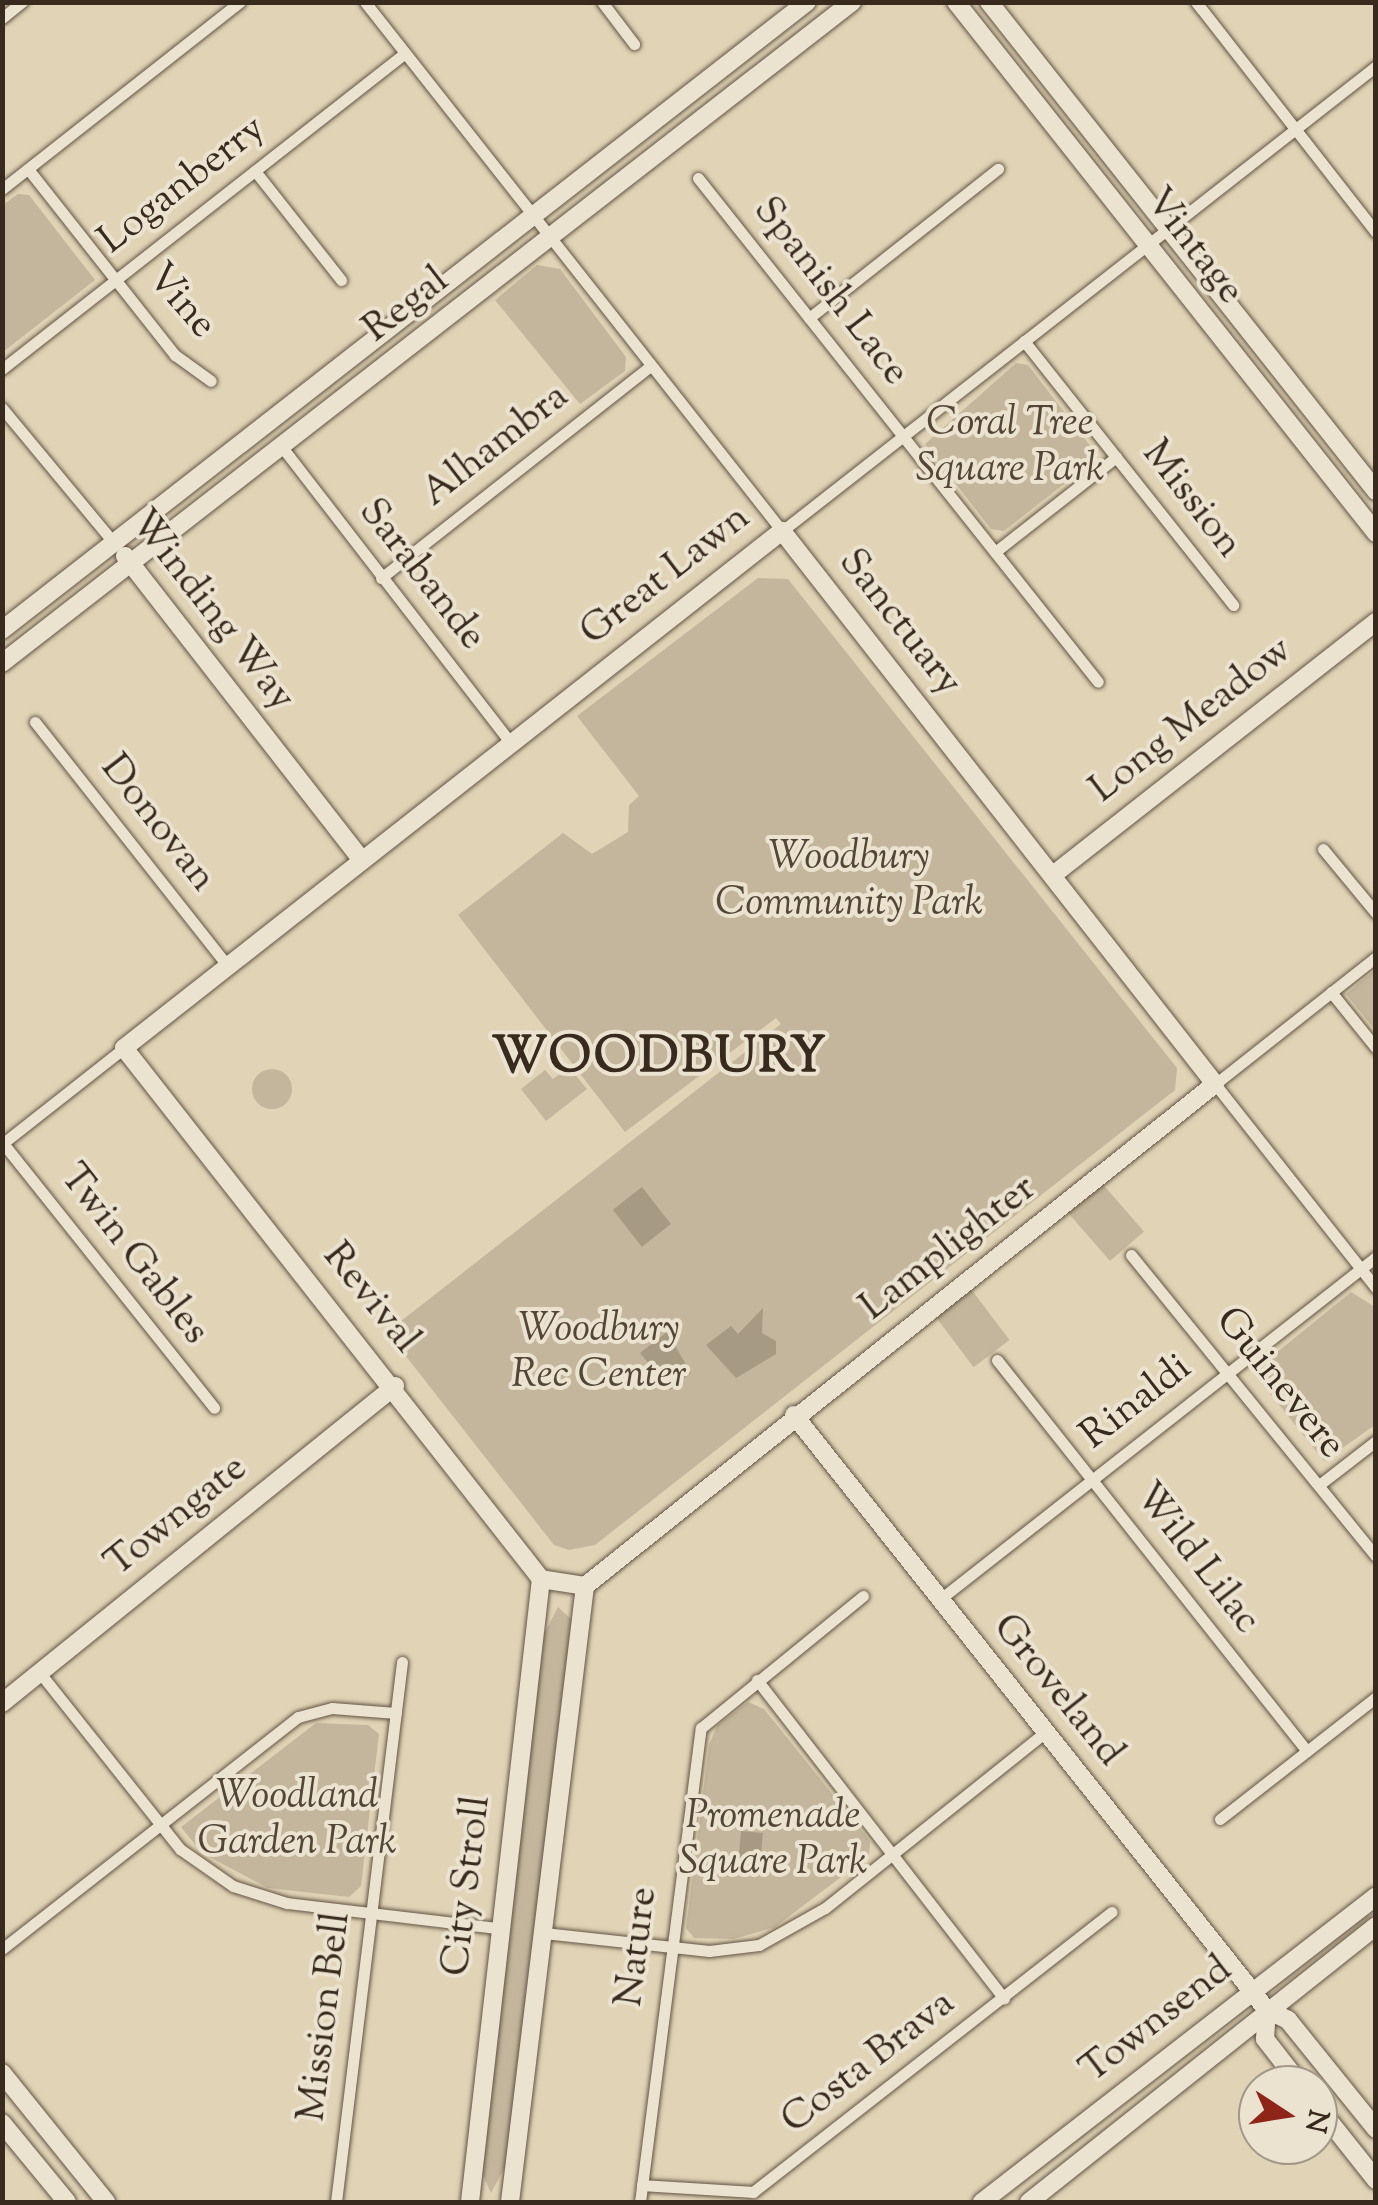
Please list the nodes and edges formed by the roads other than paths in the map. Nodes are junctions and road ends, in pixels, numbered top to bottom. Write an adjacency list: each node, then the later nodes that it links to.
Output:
1 (22, 2): 11 (street)
2 (240, 2): 16 (street)
3 (365, 2): 13 (street, Sanctuary)
4 (602, 2): 12 (street)
5 (808, 2): 21 (street, Regal)
6 (852, 2): 24 (street, Regal)
7 (956, 2): 25 (street, Vintage)
8 (989, 2): 22 (street, Vintage)
9 (1215, 2): 10 (street)
10 (1200, 7): 15 (street)
11 (2, 18)
12 (634, 44)
13 (404, 53): 18 (street, Loganberry); 21 (street, Sanctuary)
14 (1376, 66): 15 (street, Great Lawn)
15 (1294, 128): 22 (street, Great Lawn); 23 (street)
16 (28, 169): 20 (street); 26 (street, Vine)
17 (998, 170): 28 (street)
18 (255, 171): 26 (street, Loganberry); 27 (street)
19 (698, 178): 28 (street, Spanish Lace)
20 (2, 189)
21 (531, 212): 24 (street, Sanctuary); 40 (street, Regal)
22 (1164, 225): 25 (street, Great Lawn); 37 (street, Vintage)
23 (1376, 232)
24 (551, 238): 30 (street, Sanctuary); 35 (street, Regal)
25 (1144, 242): 29 (street, Great Lawn); 39 (street, Vintage)
26 (117, 279): 31 (street, Loganberry); 32 (street, Vine)
27 (341, 280)
28 (809, 318): 34 (street, Spanish Lace)
29 (1024, 341): 34 (street, Great Lawn); 36 (street, Mission)
30 (650, 366): 38 (street, Sanctuary); 43 (street, Alhambra)
31 (2, 370)
32 (210, 380)
33 (2, 408): 40 (street, Winding Way)
34 (902, 436): 38 (street, Great Lawn); 41 (street, Spanish Lace)
35 (282, 447): 42 (street, Regal); 43 (street, Sarabande)
36 (1116, 457): 41 (street); 44 (street, Mission)
37 (1376, 492)
38 (782, 531): 50 (street, Great Lawn); 53 (street, Sanctuary)
39 (1376, 533)
40 (114, 544): 42 (street, Winding Way); 46 (street, Regal)
41 (995, 552): 48 (street, Spanish Lace)
42 (131, 563): 47 (street, Regal); 52 (street, Winding Way)
43 (381, 578): 50 (street, Sarabande)
44 (1232, 605)
45 (1376, 622): 53 (street, Long Meadow)
46 (2, 630)
47 (2, 662)
48 (1098, 682)
49 (35, 722): 56 (street, Donovan)
50 (510, 742): 52 (street, Great Lawn)
51 (1323, 848): 54 (street)
52 (362, 860): 56 (street, Great Lawn)
53 (1052, 874): 60 (street, Sanctuary)
54 (1376, 913)
55 (1376, 958): 57 (street, Lamplighter)
56 (228, 966): 58 (street, Great Lawn)
57 (1331, 992): 59 (street); 60 (street, Lamplighter)
58 (124, 1048): 61 (street, Great Lawn); 68 (street, Revival)
59 (1376, 1048)
60 (1215, 1084): 64 (street, Sanctuary); 70 (street, Lamplighter)
61 (3, 1143): 69 (street, Twin Gables)
62 (1131, 1254): 67 (street, Guinevere)
63 (1376, 1257): 64 (street, Rinaldi)
64 (1360, 1269): 65 (street, Sanctuary); 67 (street, Rinaldi)
65 (1376, 1288)
66 (997, 1360): 72 (street, Wild Lilac)
67 (1230, 1372): 72 (street, Rinaldi); 73 (street, Guinevere)
68 (395, 1386): 75 (street, Revival); 80 (street, Towngate)
69 (214, 1408)
70 (794, 1415): 76 (street, Lamplighter); 78 (street, Groveland)
71 (1376, 1441): 73 (street)
72 (1092, 1480): 78 (street, Rinaldi); 86 (street, Wild Lilac)
73 (1319, 1485): 74 (street, Guinevere)
74 (1376, 1556)
75 (542, 1578): 76 (street); 94 (street, City Stroll)
76 (586, 1586): 95 (street, City Stroll)
77 (863, 1596): 81 (street, Nature)
78 (940, 1600): 85 (street, Groveland)
79 (402, 1662): 84 (street, Mission Bell)
80 (40, 1674): 83 (street, Towngate); 88 (street)
81 (757, 1680): 89 (street); 96 (street, Nature)
82 (1376, 1698): 86 (street)
83 (2, 1702)
84 (396, 1714): 88 (street); 92 (street, Mission Bell)
85 (1044, 1734): 89 (street); 98 (street, Groveland)
86 (1307, 1751): 87 (street)
87 (1220, 1819)
88 (160, 1824): 92 (street); 97 (street)
89 (892, 1855): 96 (street); 99 (street)
90 (1376, 1896): 98 (street, Townsend)
91 (1112, 1912): 99 (street, Costa Brava)
92 (371, 1913): 94 (street); 111 (street, Mission Bell)
93 (1376, 1926): 100 (street, Townsend)
94 (498, 1928): 112 (street, City Stroll)
95 (544, 1933): 96 (street); 113 (street, City Stroll)
96 (671, 1948): 108 (street, Nature)
97 (2, 1949)
98 (1253, 1990): 100 (street, Groveland); 106 (street, Townsend)
99 (1004, 1998): 108 (street, Costa Brava)
100 (1267, 2010): 101 (street, Groveland); 104 (street, Groveland); 116 (street, Townsend)
101 (1285, 2065)
102 (3, 2076): 110 (street)
103 (2, 2123): 109 (street)
104 (1376, 2129)
105 (1338, 2132): 107 (street)
106 (1013, 2178): 115 (street, Townsend); 116 (street)
107 (1376, 2180)
108 (642, 2185): 114 (street, Nature)
109 (67, 2202)
110 (106, 2202)
111 (336, 2202)
112 (470, 2202)
113 (510, 2202)
114 (640, 2202)
115 (982, 2202)
116 (1031, 2202)

